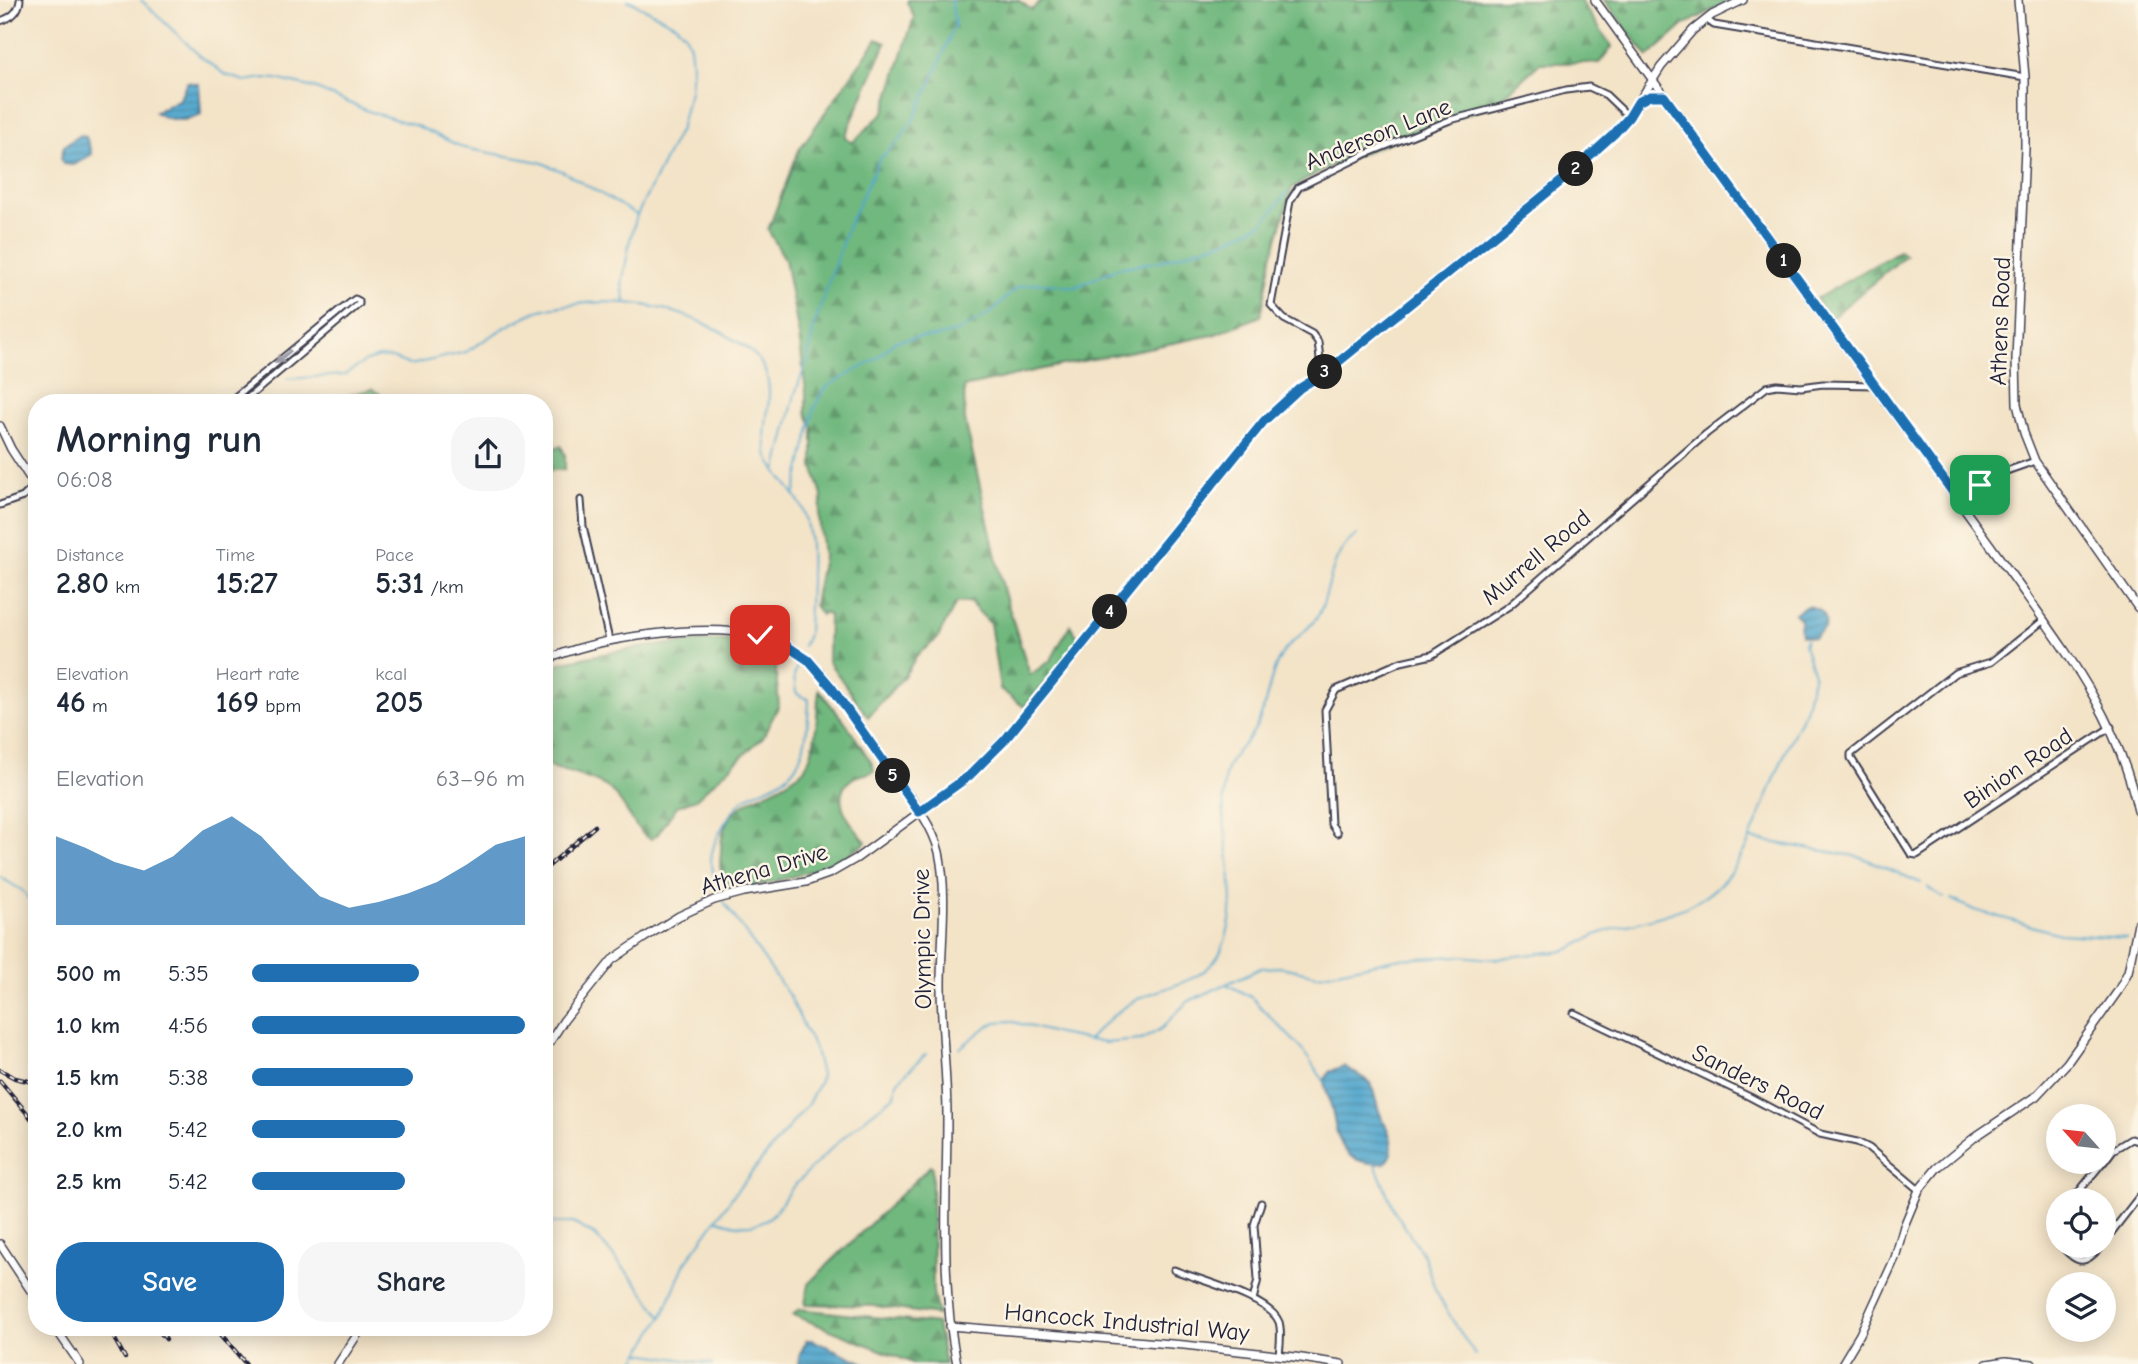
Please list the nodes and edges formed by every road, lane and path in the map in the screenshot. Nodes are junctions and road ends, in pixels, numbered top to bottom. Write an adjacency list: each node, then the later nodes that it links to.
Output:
1 (20, 0): 6 (street)
2 (1595, 0): 7 (street)
3 (1743, 0): 5 (street, Athena Drive)
4 (2018, 0): 9 (street, Athens Road)
5 (1707, 20): 8 (street, Athena Drive); 9 (street)
6 (0, 21)
7 (1641, 64): 8 (street); 10 (street)
8 (1661, 67): 10 (street, Athena Drive)
9 (2025, 77): 23 (street, Athens Road)
10 (1653, 80): 11 (street); 12 (street, Athena Drive)
11 (1664, 96): 12 (street); 19 (street)
12 (1638, 102): 13 (street, Athena Drive)
13 (1629, 117): 16 (street, Athena Drive); 16 (street, Anderson Lane)
14 (307, 337): 15 (street); 15 (street); 17 (street, one-way to 17)
15 (313, 344): 18 (street)
16 (1326, 372): 35 (street, Athena Drive)
17 (261, 376): 18 (street); 20 (street)
18 (267, 382): 21 (street)
19 (1874, 385): 27 (street); 36 (street, Murrell Road)
20 (239, 394)
21 (253, 394)
22 (0, 426): 24 (street)
23 (2035, 461): 27 (street); 29 (street, Athens Road)
24 (28, 475)
25 (28, 493): 28 (street)
26 (581, 500): 31 (street)
27 (1960, 502): 30 (street)
28 (0, 505)
29 (2138, 608)
30 (2044, 620): 33 (street); 33 (street, Binion Road)
31 (609, 640): 32 (street, Olympic Drive); 35 (street, Olympic Drive)
32 (553, 658)
33 (2111, 727): 34 (street)
34 (2138, 811)
35 (919, 812): 39 (street, Athena Drive); 52 (street, Olympic Drive)
36 (1337, 833)
37 (2138, 923): 44 (street)
38 (1574, 1013): 44 (street, Sanders Road)
39 (553, 1037)
40 (2138, 1141): 41 (street)
41 (2116, 1148)
42 (2093, 1174): 43 (street)
43 (2082, 1188)
44 (1919, 1191): 60 (street)
45 (2138, 1198): 47 (street)
46 (1261, 1203): 51 (street)
47 (2116, 1226)
48 (0, 1244): 50 (street)
49 (1174, 1270): 51 (street)
50 (28, 1286)
51 (1253, 1300): 55 (street)
52 (950, 1326): 55 (street, Hancock Industrial Way); 58 (street, Olympic Drive)
53 (61, 1336): 56 (street)
54 (356, 1336): 57 (street)
55 (1279, 1355): 59 (street, Hancock Industrial Way)
56 (80, 1364)
57 (338, 1364)
58 (957, 1364)
59 (1339, 1364)
60 (1842, 1364)
61 (1987, 1364): 62 (street)
62 (2032, 1364)

